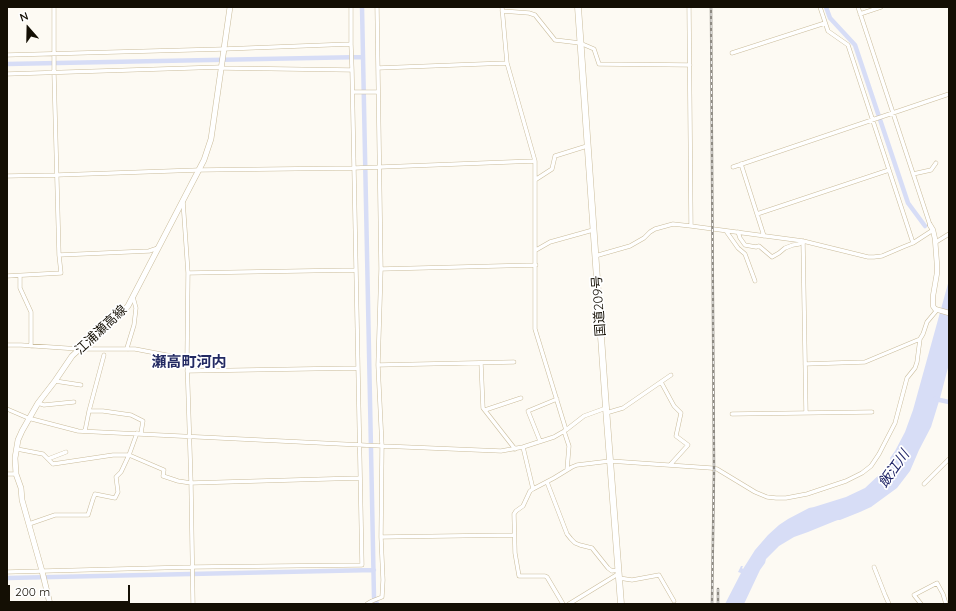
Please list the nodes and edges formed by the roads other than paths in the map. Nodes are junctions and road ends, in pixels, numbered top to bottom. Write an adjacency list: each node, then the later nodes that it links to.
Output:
1 (54, 7): 18 (street)
2 (230, 7): 15 (main road, 江浦瀬高線)
3 (351, 7): 14 (street)
4 (376, 7): 22 (street)
5 (578, 7): 13 (highway, 国道209号)
6 (689, 7): 20 (street)
7 (820, 7): 12 (street)
8 (858, 7): 11 (street)
9 (881, 7): 11 (street)
10 (502, 9): 13 (street); 19 (street)
11 (860, 14): 29 (street)
12 (825, 22): 16 (street); 30 (street)
13 (580, 43): 20 (street); 31 (highway, 国道209号)
14 (351, 44): 15 (street); 23 (street)
15 (224, 50): 18 (street); 21 (main road, 江浦瀬高線)
16 (732, 53)
17 (7, 55): 18 (street)
18 (54, 55): 24 (street)
19 (506, 63): 22 (street); 32 (street)
20 (690, 65): 47 (street)
21 (221, 68): 23 (street); 24 (street); 38 (main road, 江浦瀬高線)
22 (378, 68): 27 (street)
23 (352, 70): 26 (street)
24 (54, 72): 25 (street); 41 (street)
25 (7, 74)
26 (354, 92): 27 (street); 37 (street)
27 (377, 92): 35 (street)
28 (949, 94): 29 (street)
29 (893, 113): 30 (street); 40 (street)
30 (872, 120): 34 (street); 39 (street)
31 (587, 146): 43 (street); 48 (highway, 国道209号)
32 (535, 161): 35 (street); 43 (street)
33 (936, 163): 40 (street)
34 (741, 164): 36 (street); 45 (street)
35 (379, 167): 37 (street); 62 (street)
36 (732, 167)
37 (355, 168): 38 (street); 63 (street)
38 (199, 170): 41 (street); 44 (main road, 江浦瀬高線)
39 (889, 170): 45 (street); 56 (street)
40 (913, 174): 46 (street)
41 (57, 175): 42 (street); 59 (street)
42 (7, 176)
43 (535, 180): 58 (street)
44 (183, 201): 57 (main road, 江浦瀬高線); 64 (street)
45 (757, 214): 53 (street)
46 (930, 225): 49 (street)
47 (691, 226): 50 (street); 60 (street)
48 (593, 230): 58 (street); 60 (highway, 国道209号)
49 (933, 230): 55 (street); 56 (street)
50 (726, 231): 51 (street); 67 (street)
51 (738, 232): 53 (street); 54 (street)
52 (949, 234): 55 (street)
53 (764, 236): 54 (street)
54 (804, 241): 56 (street); 80 (street)
55 (936, 242): 69 (street)
56 (913, 243)
57 (159, 248): 59 (street); 68 (main road, 江浦瀬高線)
58 (536, 250): 61 (street)
59 (59, 255): 66 (street)
60 (595, 256): 94 (highway, 国道209号)
61 (536, 265): 62 (street); 89 (street)
62 (381, 269): 81 (street)
63 (356, 270): 64 (street); 82 (street)
64 (188, 273): 77 (street)
65 (7, 276): 66 (street)
66 (20, 276): 73 (street)
67 (755, 281)
68 (133, 297): 74 (main road, 江浦瀬高線); 75 (street)
69 (937, 310): 70 (street); 71 (street)
70 (949, 313)
71 (920, 339): 80 (street); 115 (street)
72 (7, 345): 73 (street)
73 (31, 346): 74 (street)
74 (80, 349): 75 (street); 85 (main road, 江浦瀬高線)
75 (128, 349): 77 (street)
76 (104, 355): 95 (street)
77 (187, 359): 83 (street)
78 (514, 362): 79 (street)
79 (481, 363): 81 (street); 93 (street)
80 (805, 364): 97 (street)
81 (378, 365): 106 (street)
82 (358, 368): 83 (street); 105 (street)
83 (187, 371): 103 (street)
84 (671, 375): 86 (street)
85 (55, 381): 87 (street); 91 (main road, 江浦瀬高線)
86 (661, 382): 94 (street); 115 (street)
87 (81, 385)
88 (520, 398): 93 (street)
89 (557, 400): 101 (street); 104 (street)
90 (74, 402): 91 (street)
91 (38, 403): 99 (main road, 江浦瀬高線)
92 (7, 409): 99 (street)
93 (485, 410): 109 (street)
94 (606, 410): 101 (street); 114 (highway, 国道209号)
95 (89, 411): 100 (street); 102 (street)
96 (872, 412): 97 (street)
97 (806, 413): 98 (street)
98 (732, 414)
99 (28, 418): 100 (street); 108 (main road, 江浦瀬高線)
100 (85, 431): 102 (street)
101 (565, 431): 104 (street); 116 (street)
102 (139, 433): 103 (street); 111 (street)
103 (189, 436): 105 (street); 121 (street)
104 (540, 442): 107 (street)
105 (361, 445): 106 (street); 119 (street)
106 (382, 446): 109 (street); 126 (street)
107 (523, 447): 109 (street); 123 (street)
108 (17, 449): 112 (street); 118 (main road, 江浦瀬高線)
109 (515, 449)
110 (66, 452): 112 (street)
111 (129, 455): 112 (street); 121 (street); 124 (street)
112 (48, 459)
113 (949, 459): 122 (street)
114 (610, 461): 115 (street); 116 (street); 131 (highway, 国道209号)
115 (670, 465)
116 (567, 470): 120 (street)
117 (7, 474): 118 (street)
118 (16, 474): 124 (main road, 江浦瀬高線)
119 (360, 478): 121 (street); 127 (street)
120 (547, 482): 123 (street); 131 (street)
121 (191, 483): 127 (street)
122 (924, 484)
123 (533, 489): 125 (street)
124 (29, 524): 129 (main road, 江浦瀬高線)
125 (514, 535): 126 (street); 136 (street)
126 (381, 537): 135 (street)
127 (193, 567): 129 (street); 134 (street)
128 (874, 567): 139 (street)
129 (42, 571): 130 (street); 133 (main road, 江浦瀬高線)
130 (7, 572)
131 (618, 574): 132 (street); 137 (street); 138 (highway, 国道209号)
132 (674, 601)
133 (50, 604)
134 (193, 604)
135 (367, 604)
136 (564, 604)
137 (569, 604)
138 (621, 604)
139 (889, 604)
140 (921, 604): 141 (street)
141 (946, 604)

